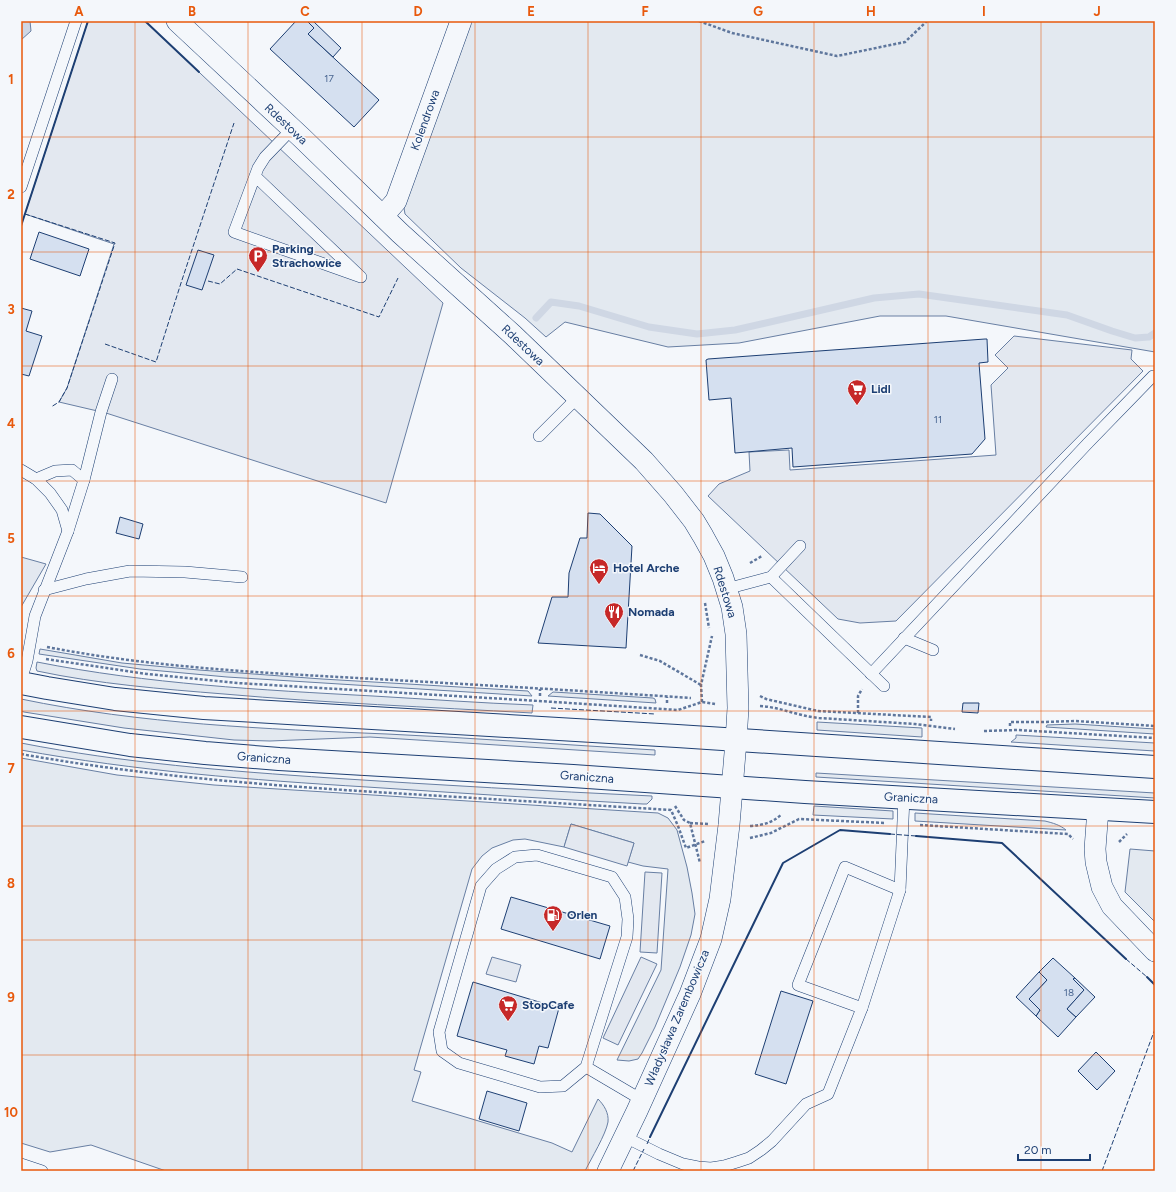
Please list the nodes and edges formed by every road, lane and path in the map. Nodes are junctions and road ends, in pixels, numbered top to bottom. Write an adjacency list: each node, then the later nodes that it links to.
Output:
1 (76, 21): 8 (lane)
2 (177, 21): 6 (street, Rdestowa)
3 (461, 21): 9 (street, Kolendrowa)
4 (699, 21): 5 (path)
5 (927, 21)
6 (292, 129): 7 (lane); 9 (street, Rdestowa)
7 (255, 176): 7 (lane)
8 (21, 187)
9 (383, 216): 12 (street, Rdestowa)
10 (1154, 376): 26 (lane)
11 (112, 379): 16 (lane)
12 (578, 398): 13 (lane); 21 (street, Rdestowa)
13 (539, 436)
14 (21, 470): 15 (lane)
15 (36, 479): 16 (lane); 17 (lane)
16 (84, 480): 17 (lane)
17 (68, 531): 22 (lane)
18 (800, 546): 20 (lane)
19 (242, 577): 22 (lane)
20 (771, 578): 21 (lane); 31 (lane)
21 (726, 589): 53 (street, Rdestowa)
22 (44, 590): 27 (lane)
23 (704, 598): 24 (path)
24 (709, 628)
25 (713, 631): 33 (path)
26 (904, 638): 28 (lane); 31 (lane)
27 (30, 644): 32 (lane); 36 (path)
28 (933, 650)
29 (640, 655): 33 (path)
30 (45, 659): 42 (path)
31 (871, 674): 34 (lane)
32 (21, 682): 53 (main road)
33 (701, 685): 42 (path)
34 (884, 686)
35 (863, 687): 45 (path)
36 (540, 689): 38 (path); 39 (path)
37 (758, 693): 45 (path)
38 (540, 696)
39 (667, 696): 40 (path); 41 (path)
40 (690, 698)
41 (667, 702)
42 (702, 702): 43 (path)
43 (714, 704)
44 (762, 706): 50 (path)
45 (858, 713): 46 (path)
46 (931, 721)
47 (1010, 726): 48 (path)
48 (1155, 726)
49 (21, 727): 56 (main road, Graniczna)
50 (959, 730)
51 (979, 731): 52 (path)
52 (1155, 738)
53 (736, 741): 55 (main road); 56 (street, Rdestowa)
54 (21, 754): 69 (path)
55 (1155, 767)
56 (732, 786): 57 (main road, Graniczna); 76 (street, Władysława Zarembowicza)
57 (904, 797): 59 (main road, Graniczna); 64 (lane)
58 (674, 806): 62 (path)
59 (1098, 809): 61 (main road, Graniczna); 70 (street)
60 (786, 812): 65 (path)
61 (1155, 812)
62 (690, 823): 63 (path); 69 (path)
63 (705, 824)
64 (903, 824): 67 (path); 70 (path); 72 (lane)
65 (747, 826)
66 (1134, 835): 70 (path)
67 (748, 838)
68 (711, 839): 69 (path)
69 (695, 845): 71 (path)
70 (1095, 849): 73 (street)
71 (701, 868)
72 (900, 890): 74 (lane); 74 (lane)
73 (1155, 951)
74 (862, 1008): 77 (lane)
75 (586, 1067): 75 (lane); 76 (lane)
76 (642, 1100): 77 (street, Władysława Zarembowicza)
77 (625, 1137): 80 (street, Władysława Zarembowicza)
78 (21, 1164): 79 (lane)
79 (42, 1171)
80 (608, 1171)

